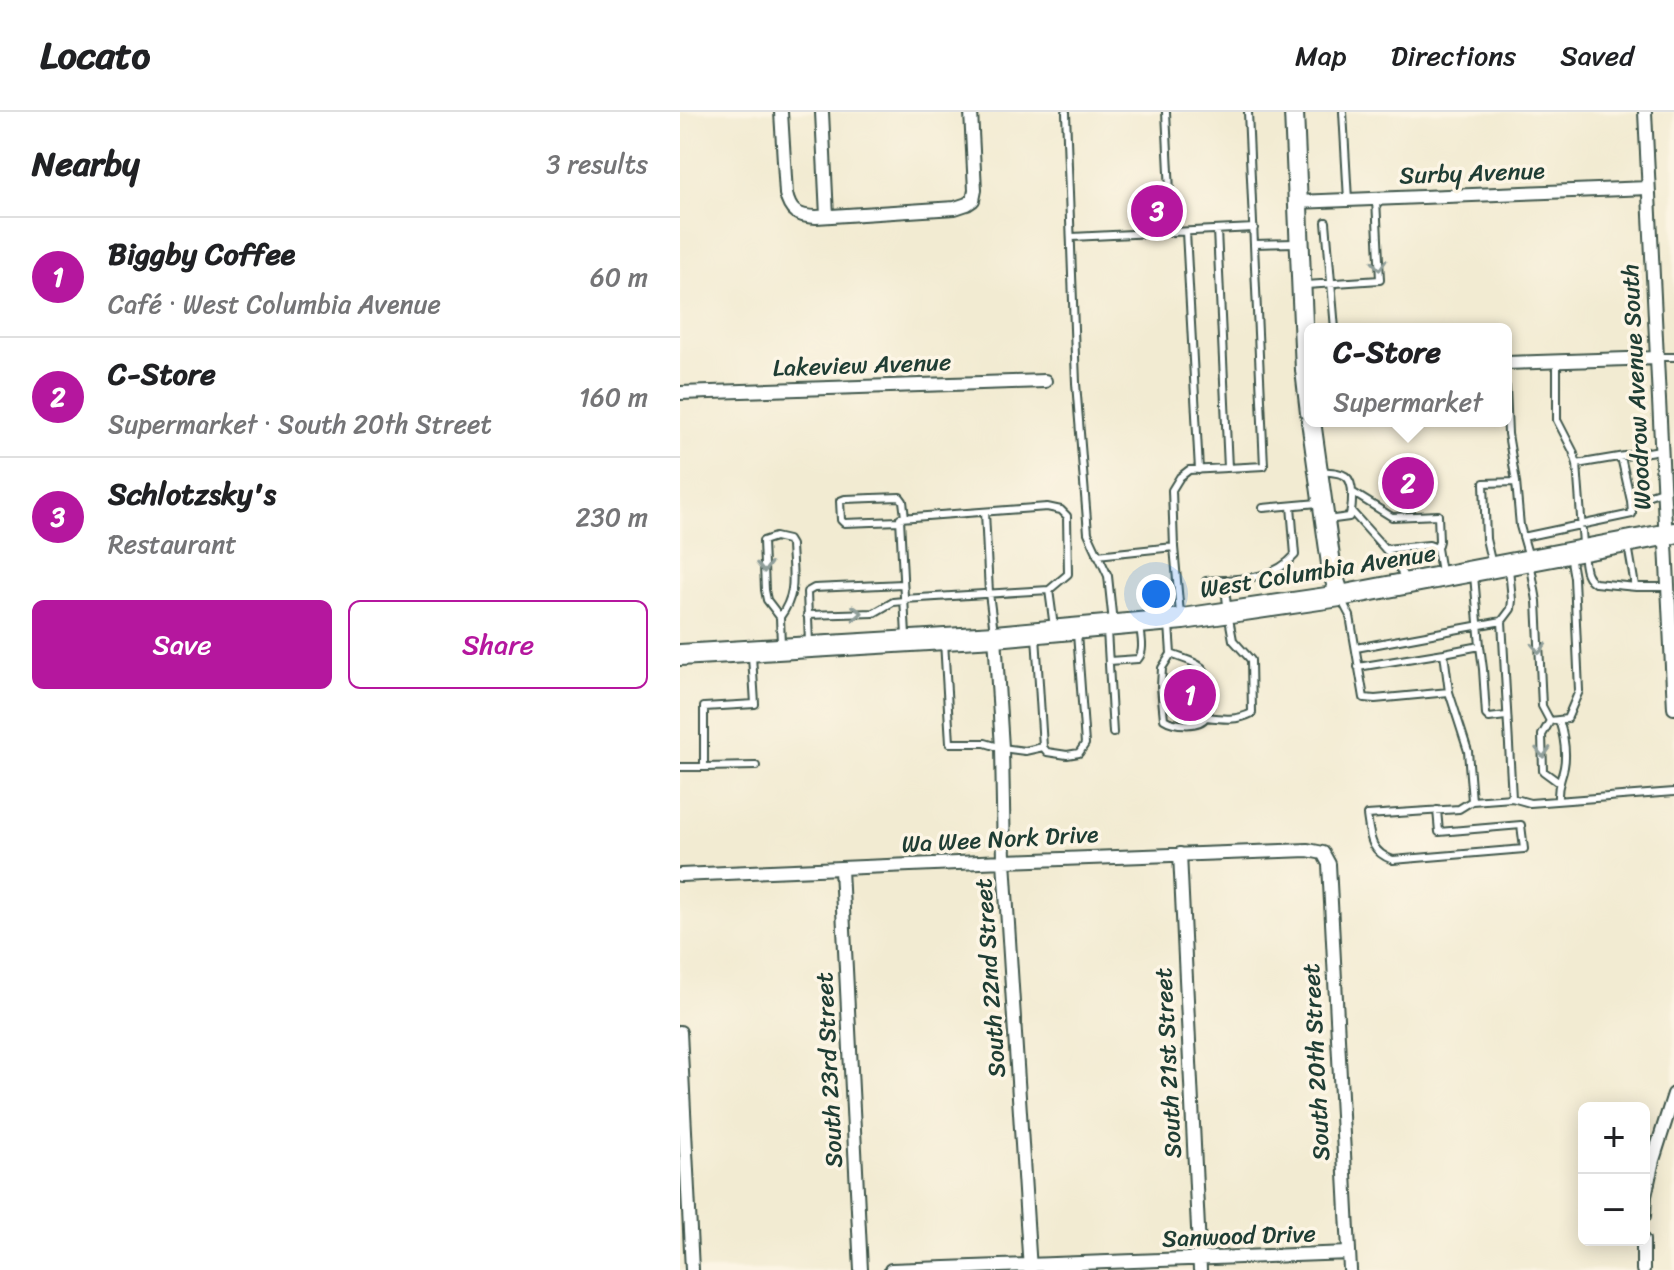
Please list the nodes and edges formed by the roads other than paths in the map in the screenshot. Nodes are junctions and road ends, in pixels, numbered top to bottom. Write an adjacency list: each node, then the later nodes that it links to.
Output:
1 (781, 112): 14 (street)
2 (822, 112): 14 (street)
3 (971, 112): 14 (street)
4 (1066, 112): 20 (lane)
5 (1166, 112): 18 (lane)
6 (1248, 112): 16 (lane)
7 (1294, 112): 13 (main road)
8 (1343, 112): 12 (lane)
9 (1645, 112): 10 (street, Woodrow Avenue South)
10 (1648, 188): 11 (street, Surby Avenue); 28 (street, Woodrow Avenue South)
11 (1376, 199): 12 (street, Surby Avenue); 23 (lane, one-way to 23)
12 (1348, 200): 13 (street, Surby Avenue)
13 (1297, 202): 21 (main road)
14 (827, 216)
15 (1326, 222): 23 (lane)
16 (1254, 228): 17 (lane); 22 (lane)
17 (1217, 230): 19 (lane); 38 (lane)
18 (1172, 232): 19 (lane); 20 (lane)
19 (1186, 232): 39 (lane)
20 (1072, 237): 59 (lane)
21 (1299, 243): 22 (lane); 24 (main road)
22 (1255, 244): 38 (lane)
23 (1330, 283): 24 (lane); 26 (lane)
24 (1301, 285): 25 (main road)
25 (1304, 323)
26 (1334, 323)
27 (1674, 357): 28 (lane)
28 (1657, 358): 29 (street); 36 (street, Woodrow Avenue South)
29 (1557, 361): 30 (street); 37 (lane)
30 (1512, 363)
31 (1045, 381): 32 (street, Lakeview Avenue)
32 (680, 393)
33 (1312, 427): 40 (main road)
34 (1508, 427): 41 (lane)
35 (1621, 457): 36 (lane); 37 (lane); 44 (lane)
36 (1666, 458): 42 (street, Woodrow Avenue South)
37 (1577, 464): 51 (lane)
38 (1228, 468): 39 (lane)
39 (1199, 470): 55 (lane)
40 (1317, 470): 43 (lane); 47 (main road)
41 (1516, 482): 53 (lane); 61 (lane)
42 (1663, 491): 44 (lane); 52 (street, Woodrow Avenue South)
43 (1352, 492): 49 (lane); 56 (lane)
44 (1631, 501): 51 (lane)
45 (1291, 506): 46 (lane); 47 (lane); 63 (lane)
46 (1263, 508)
47 (1323, 511): 49 (lane); 71 (main road)
48 (985, 512): 50 (lane); 69 (lane); 70 (lane)
49 (1352, 512): 57 (lane)
50 (903, 519): 50 (lane); 65 (lane)
51 (1582, 525): 53 (lane); 58 (lane)
52 (1669, 534): 54 (main road, West Columbia Avenue); 68 (street, Woodrow Avenue South)
53 (1523, 537): 60 (lane)
54 (1628, 542): 58 (main road, West Columbia Avenue); 67 (lane)
55 (1174, 547): 59 (lane); 76 (lane)
56 (1437, 548): 57 (lane); 62 (lane)
57 (1385, 549): 66 (lane)
58 (1579, 551): 60 (main road, West Columbia Avenue); 67 (lane); 100 (lane)
59 (1097, 555): 80 (lane)
60 (1530, 561): 61 (main road, West Columbia Avenue); 101 (lane, one-way to 101)
61 (1492, 568): 62 (main road, West Columbia Avenue); 77 (lane); 79 (lane)
62 (1442, 577): 66 (main road, West Columbia Avenue)
63 (1224, 580): 64 (lane); 73 (lane)
64 (1206, 581)
65 (903, 584): 72 (lane); 74 (lane)
66 (1407, 584): 71 (main road, West Columbia Avenue)
67 (1635, 586): 68 (lane)
68 (1668, 587): 97 (street, Woodrow Avenue South)
69 (1049, 590): 70 (lane); 82 (lane)
70 (989, 593): 72 (lane); 83 (lane)
71 (1340, 596): 73 (main road, West Columbia Avenue); 88 (lane)
72 (904, 600): 74 (lane, one-way to 72); 85 (lane)
73 (1228, 613): 76 (main road, West Columbia Avenue); 99 (lane)
74 (807, 615): 87 (lane)
75 (780, 617): 75 (lane, one-way to 75); 89 (lane)
76 (1174, 620): 78 (main road, West Columbia Avenue); 92 (lane)
77 (1502, 621): 79 (lane); 98 (lane)
78 (1140, 623): 80 (main road, West Columbia Avenue); 94 (lane)
79 (1477, 625): 86 (lane); 88 (lane)
80 (1110, 626): 81 (main road, West Columbia Avenue); 94 (lane)
81 (1077, 629): 82 (main road, West Columbia Avenue); 103 (lane)
82 (1045, 631): 83 (main road, West Columbia Avenue); 103 (lane)
83 (995, 636): 84 (main road, West Columbia Avenue); 104 (street, South 22nd Street)
84 (944, 639): 85 (main road, West Columbia Avenue); 104 (lane)
85 (906, 641): 87 (main road, West Columbia Avenue)
86 (1480, 646): 91 (lane); 98 (lane)
87 (809, 647): 89 (main road, West Columbia Avenue)
88 (1356, 648): 95 (lane)
89 (781, 649): 90 (main road, West Columbia Avenue)
90 (752, 651): 93 (main road, West Columbia Avenue); 107 (lane)
91 (1444, 653): 95 (lane); 96 (lane)
92 (1171, 654): 99 (lane); 99 (lane)
93 (680, 655)
94 (1109, 661): 102 (lane)
95 (1358, 667): 96 (lane)
96 (1449, 692): 112 (lane)
97 (1674, 708)
98 (1506, 716): 110 (lane)
99 (1206, 717)
100 (1559, 720): 101 (lane); 108 (lane)
101 (1548, 724): 108 (lane, one-way to 108)
102 (1113, 733)
103 (1043, 747): 104 (lane)
104 (1002, 748): 116 (street, South 22nd Street)
105 (756, 766): 107 (lane)
106 (680, 767): 107 (lane)
107 (704, 767)
108 (1558, 782): 111 (lane)
109 (1674, 792): 111 (lane)
110 (1512, 798): 111 (lane); 112 (lane)
111 (1558, 800)
112 (1472, 801): 113 (lane)
113 (1437, 810): 113 (lane)
114 (1323, 853): 115 (street, Wa Wee Nork Drive); 124 (street, South 20th Street)
115 (1180, 854): 116 (street, Wa Wee Nork Drive); 125 (street, South 21st Street)
116 (1004, 861): 117 (street, Wa Wee Nork Drive); 126 (street, South 22nd Street)
117 (841, 869): 118 (street, Wa Wee Nork Drive); 128 (street, South 23rd Street)
118 (680, 875)
119 (680, 1032): 122 (street)
120 (1674, 1094): 121 (street)
121 (1650, 1174)
122 (684, 1177): 127 (street)
123 (1643, 1246): 131 (street)
124 (1349, 1253): 125 (street, Sanwood Drive); 130 (street, South 20th Street)
125 (1200, 1264): 126 (street, Sanwood Drive)
126 (1030, 1268): 129 (street, Sanwood Drive)
127 (692, 1270)
128 (861, 1270)
129 (891, 1270)
130 (1350, 1270)
131 (1643, 1270)

